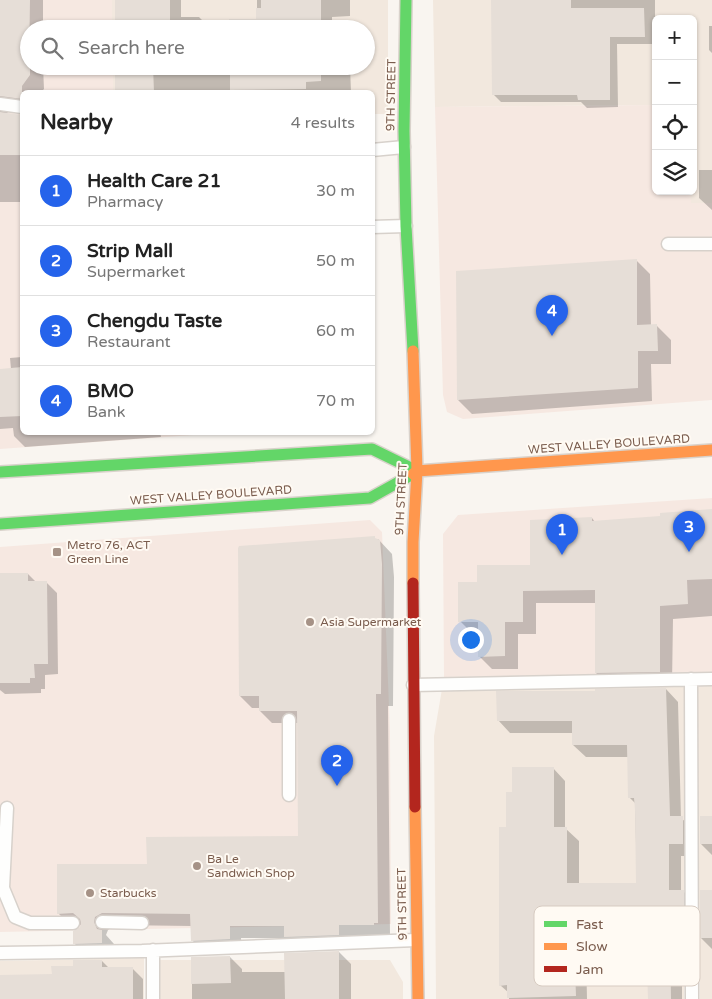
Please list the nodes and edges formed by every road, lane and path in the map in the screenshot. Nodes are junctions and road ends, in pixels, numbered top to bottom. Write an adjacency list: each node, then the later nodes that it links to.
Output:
1 (406, 0): 4 (main road, 9TH STREET)
2 (0, 104): 3 (lane)
3 (20, 107)
4 (404, 148): 5 (lane); 6 (main road, 9TH STREET)
5 (375, 150)
6 (406, 226): 7 (lane); 11 (main road, 9TH STREET)
7 (375, 227)
8 (668, 244): 9 (lane)
9 (712, 244)
10 (712, 450): 11 (main road, WEST VALLEY BOULEVARD)
11 (417, 471): 12 (main road); 13 (main road, WEST VALLEY BOULEVARD); 16 (main road, 9TH STREET)
12 (0, 472)
13 (0, 524)
14 (691, 679): 15 (lane); 16 (lane); 20 (lane)
15 (712, 679)
16 (413, 685): 24 (main road, 9TH STREET)
17 (289, 720): 18 (lane)
18 (289, 795)
19 (7, 808): 22 (lane)
20 (692, 906)
21 (102, 922): 23 (lane)
22 (73, 923)
23 (142, 923)
24 (416, 940): 25 (lane); 29 (main road, 9TH STREET)
25 (152, 950): 26 (lane); 28 (lane)
26 (0, 952)
27 (692, 986): 30 (lane)
28 (153, 999)
29 (418, 999)
30 (692, 999)

